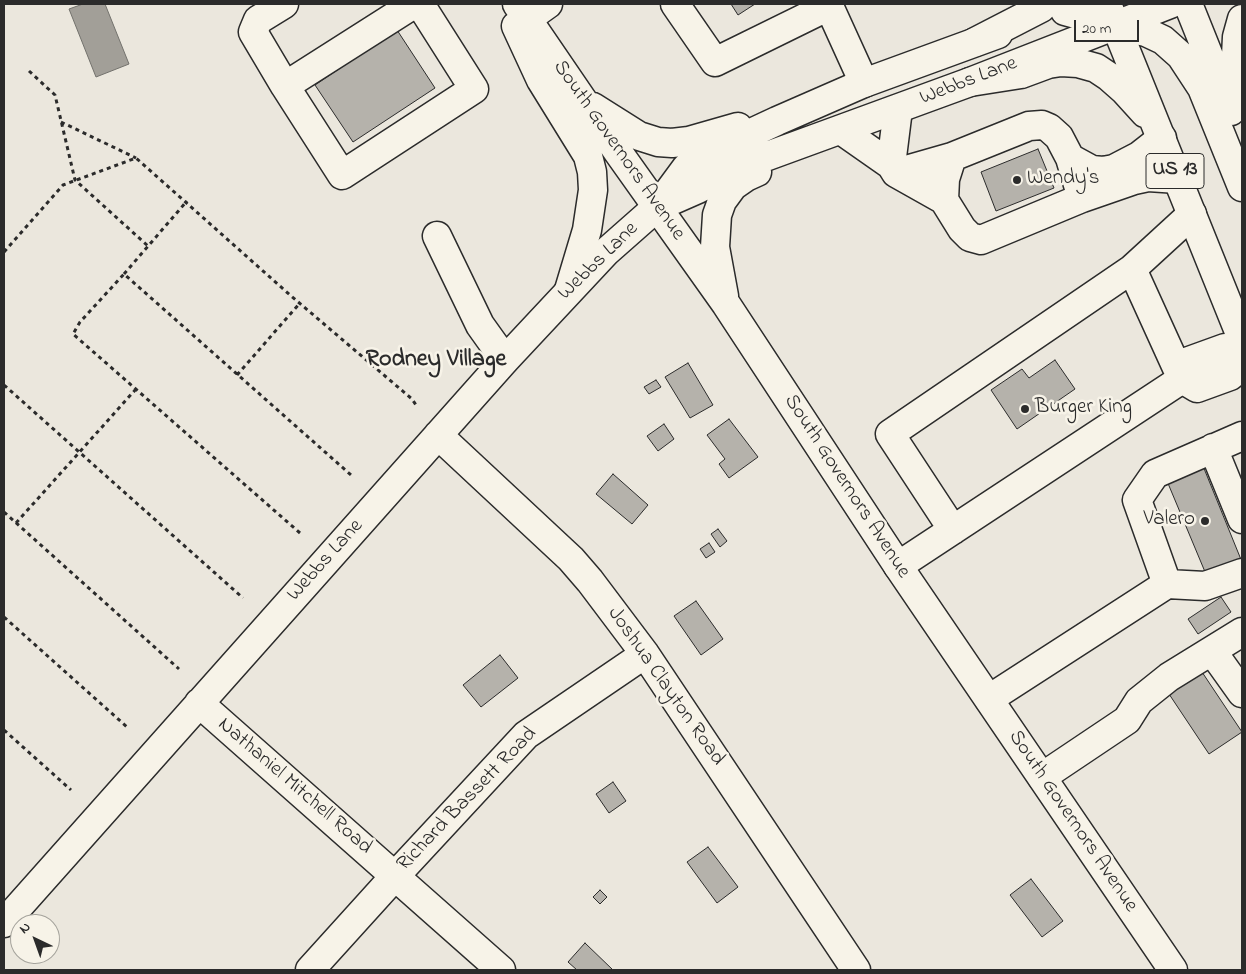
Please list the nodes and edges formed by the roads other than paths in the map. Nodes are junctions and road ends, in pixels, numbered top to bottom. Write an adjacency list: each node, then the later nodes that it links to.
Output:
1 (284, 4): 14 (main road)
2 (414, 4): 14 (main road)
3 (420, 4): 14 (main road)
4 (675, 4): 7 (main road)
5 (1170, 4): 10 (main road, Webbs Lane)
6 (1188, 4): 22 (main road)
7 (831, 5): 13 (main road)
8 (1065, 6): 10 (main road); 13 (main road, Webbs Lane)
9 (524, 7): 16 (main road, South Governors Avenue); 34 (main road)
10 (1111, 15): 12 (main road, Webbs Lane); 21 (main road, US 13); 27 (main road)
11 (1242, 19): 15 (main road)
12 (970, 82): 17 (main road, Webbs Lane); 21 (main road)
13 (864, 84): 18 (main road, Webbs Lane)
14 (285, 86)
15 (1242, 92)
16 (583, 101): 18 (main road); 30 (main road, South Governors Avenue)
17 (898, 109): 20 (main road, Webbs Lane); 25 (main road)
18 (777, 121): 30 (main road, Webbs Lane)
19 (1042, 125): 23 (main road); 24 (main road); 29 (main road)
20 (836, 132): 25 (main road); 30 (main road, Webbs Lane); 35 (main road)
21 (1159, 132): 24 (main road); 26 (main road, US 13)
22 (1242, 138)
23 (952, 157): 25 (main road); 28 (main road)
24 (1070, 158): 29 (main road)
25 (893, 169): 28 (main road)
26 (1178, 179): 29 (main road); 31 (main road, US 13)
27 (1242, 187)
28 (944, 200): 29 (main road)
29 (1075, 202)
30 (657, 207): 34 (main road, Webbs Lane); 35 (main road, South Governors Avenue)
31 (1192, 214): 33 (main road); 36 (main road, US 13)
32 (437, 236): 38 (main road)
33 (1132, 269): 40 (main road); 45 (main road)
34 (569, 290): 38 (main road, Webbs Lane)
35 (726, 304): 46 (main road, South Governors Avenue)
36 (1242, 339)
37 (1242, 356): 40 (main road)
38 (505, 360): 41 (main road, Webbs Lane)
39 (1242, 366): 40 (main road)
40 (1182, 379): 45 (main road)
41 (438, 435): 51 (main road, Joshua Clayton Road); 54 (main road, Webbs Lane)
42 (1242, 436): 43 (main road)
43 (1214, 448): 44 (main road); 48 (main road)
44 (1242, 520)
45 (953, 530): 46 (main road)
46 (898, 566): 53 (main road, South Governors Avenue)
47 (1242, 573): 48 (main road)
48 (1167, 584): 53 (main road)
49 (1242, 632): 50 (main road)
50 (1212, 651): 52 (main road); 55 (main road)
51 (645, 654): 56 (main road, Richard Bassett Road); 60 (main road, Joshua Clayton Road)
52 (1242, 693)
53 (989, 699): 55 (main road, South Governors Avenue)
54 (199, 703): 56 (main road, Nathaniel Mitchell Road); 57 (main road, Webbs Lane)
55 (1042, 777): 61 (main road, South Governors Avenue)
56 (395, 876): 58 (main road, Richard Bassett Road); 59 (main road, Nathaniel Mitchell Road)
57 (4, 923)
58 (310, 970)
59 (501, 970)
60 (856, 970)
61 (1173, 970)

